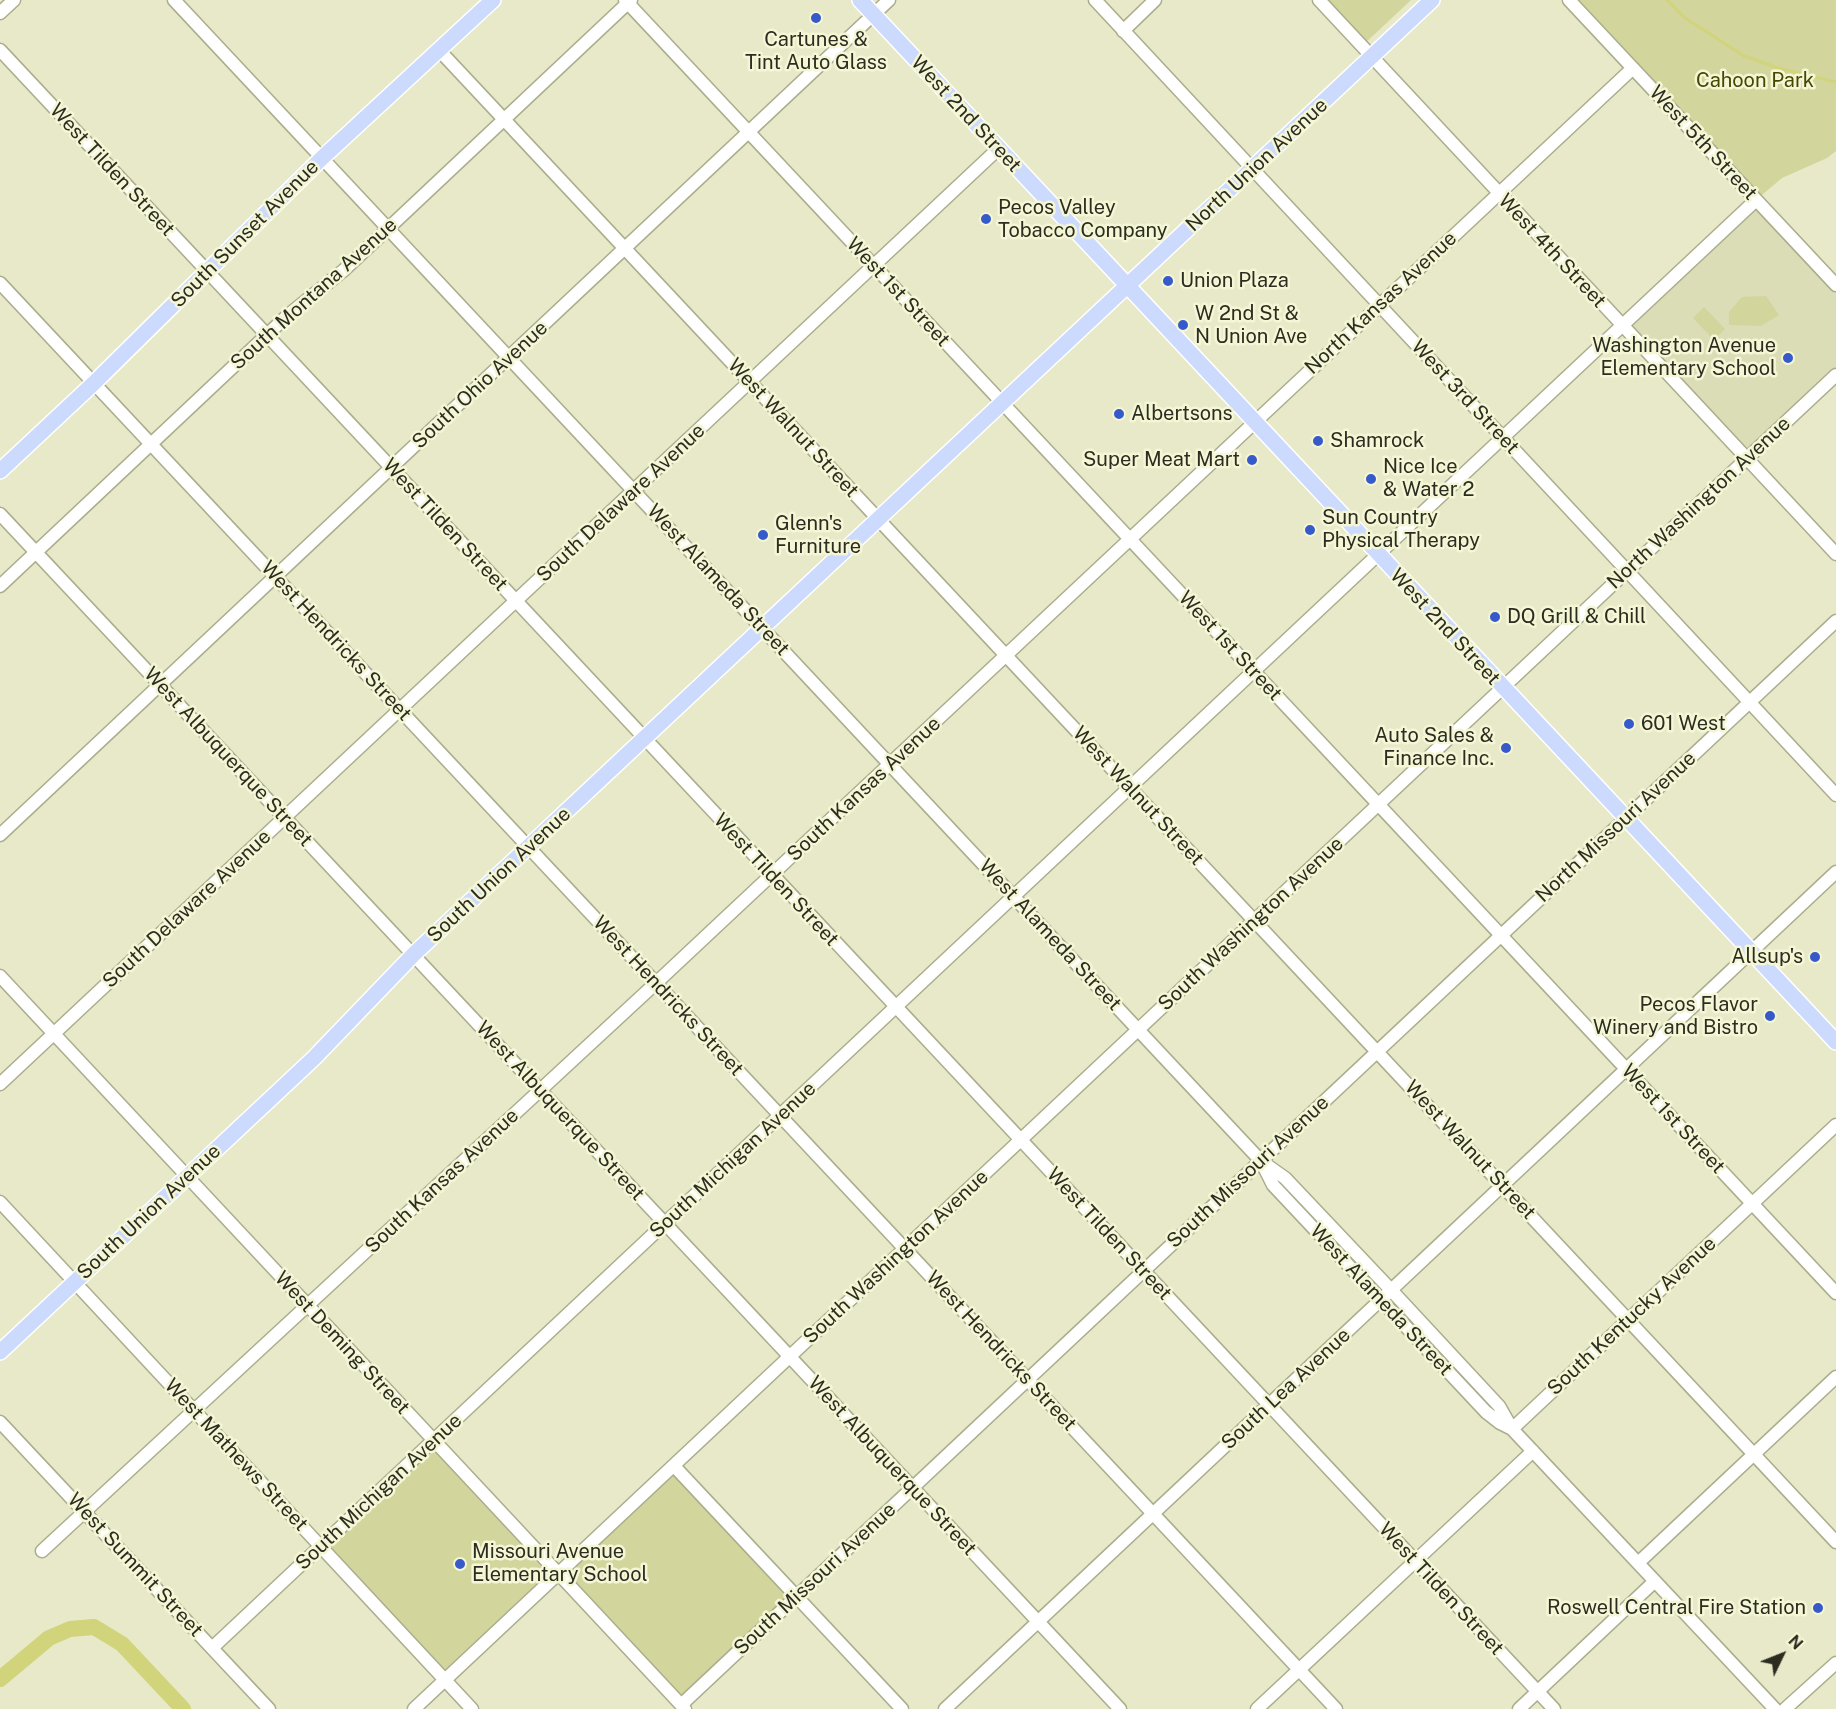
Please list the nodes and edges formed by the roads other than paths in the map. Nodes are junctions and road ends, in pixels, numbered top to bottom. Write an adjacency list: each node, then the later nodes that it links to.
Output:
1 (14, 0): 12 (street)
2 (174, 0): 22 (street, West Alameda Street)
3 (493, 0): 16 (main road, South Sunset Avenue)
4 (860, 0): 13 (main road, West 2nd Street)
5 (889, 0): 13 (street, South Ohio Avenue)
6 (1095, 0): 14 (street, West 3rd Street)
7 (1155, 0): 14 (street)
8 (1319, 0): 17 (street, West 4th Street)
9 (1432, 0): 17 (main road, North Union Avenue)
10 (1569, 0): 18 (street, West 5th Street)
11 (628, 1): 19 (street, South Montana Avenue); 20 (street, West 1st Street)
12 (0, 13)
13 (873, 15): 20 (street, South Ohio Avenue); 21 (main road, West 2nd Street)
14 (1123, 31): 23 (street, West 3rd Street)
15 (0, 50): 29 (street, West Tilden Street)
16 (439, 50): 19 (street, West Walnut Street); 22 (main road, South Sunset Avenue)
17 (1372, 57): 23 (main road, North Union Avenue); 24 (street, West 4th Street)
18 (1633, 68): 24 (street, North Kansas Avenue); 25 (street, West 5th Street)
19 (503, 119): 26 (street, South Montana Avenue); 27 (street, West Walnut Street)
20 (749, 133): 27 (street, South Ohio Avenue); 28 (street, West 1st Street)
21 (998, 149): 28 (street, South Delaware Avenue); 32 (main road, West 2nd Street)
22 (322, 158): 26 (street, West Alameda Street); 29 (main road, South Sunset Avenue)
23 (1252, 169): 32 (main road, North Union Avenue); 33 (street, West 3rd Street)
24 (1498, 193): 33 (street, North Kansas Avenue); 34 (street, West 4th Street)
25 (1756, 200): 31 (street, West 5th Street); 34 (street, South Michigan Avenue)
26 (388, 228): 35 (street, South Montana Avenue); 36 (street, West Alameda Street)
27 (625, 249): 36 (street, South Ohio Avenue); 38 (street, West Walnut Street)
28 (873, 265): 38 (street, South Delaware Avenue); 40 (street, West 1st Street)
29 (207, 271): 35 (street, West Tilden Street); 39 (main road, South Sunset Avenue)
30 (0, 283): 39 (street, West Hendricks Street)
31 (1836, 285)
32 (1127, 287): 40 (main road, North Union Avenue); 41 (main road, West 2nd Street)
33 (1379, 306): 41 (street, North Kansas Avenue); 42 (street, West 3rd Street)
34 (1622, 326): 42 (street, South Michigan Avenue); 44 (street, West 4th Street)
35 (267, 335): 43 (street, South Montana Avenue); 45 (street, West Tilden Street)
36 (509, 358): 45 (street, South Ohio Avenue); 47 (street, West Alameda Street)
37 (1836, 375): 44 (street, North Washington Avenue)
38 (750, 382): 47 (street, South Delaware Avenue); 49 (street, West Walnut Street)
39 (94, 383): 43 (street, West Hendricks Street); 46 (main road, South Sunset Avenue)
40 (1003, 403): 49 (main road, South Union Avenue); 50 (street, West 1st Street)
41 (1254, 423): 50 (street, North Kansas Avenue); 52 (main road, West 2nd Street)
42 (1503, 438): 52 (street, South Michigan Avenue); 54 (street, West 3rd Street)
43 (151, 444): 51 (street, South Montana Avenue); 55 (street, West Hendricks Street)
44 (1746, 459): 53 (street, West 4th Street); 54 (street, North Washington Avenue)
45 (392, 468): 55 (street, South Ohio Avenue); 57 (street, West Tilden Street)
46 (0, 471)
47 (633, 490): 57 (street, South Delaware Avenue); 59 (street, West Alameda Street)
48 (0, 514): 51 (street, West Albuquerque Street)
49 (879, 520): 59 (main road, South Union Avenue); 60 (street, West Walnut Street)
50 (1131, 540): 60 (street, South Kansas Avenue); 61 (street, West 1st Street)
51 (36, 552): 56 (street, South Montana Avenue); 62 (street, West Albuquerque Street)
52 (1378, 555): 61 (street, South Michigan Avenue); 63 (main road, West 2nd Street)
53 (1836, 555)
54 (1627, 571): 63 (street, North Washington Avenue); 64 (street, West 3rd Street)
55 (276, 577): 62 (street, South Ohio Avenue); 65 (street, West Hendricks Street)
56 (0, 586)
57 (516, 601): 65 (street, South Delaware Avenue); 66 (street, West Tilden Street)
58 (1836, 621): 64 (street, North Missouri Avenue)
59 (763, 629): 66 (main road, South Union Avenue); 67 (street, West Alameda Street)
60 (1006, 656): 67 (street, South Kansas Avenue); 68 (street, West Walnut Street)
61 (1254, 672): 68 (street, South Michigan Avenue); 70 (street, West 1st Street)
62 (160, 685): 71 (street, West Albuquerque Street); 73 (street, South Ohio Avenue)
63 (1503, 688): 70 (street, North Washington Avenue); 72 (main road, West 2nd Street)
64 (1750, 702): 69 (street, West 3rd Street); 72 (street, North Missouri Avenue)
65 (400, 709): 71 (street, South Delaware Avenue); 74 (street, West Hendricks Street)
66 (645, 739): 74 (main road, South Union Avenue); 76 (street, West Tilden Street)
67 (890, 764): 76 (street, South Kansas Avenue); 77 (street, West Alameda Street)
68 (1130, 788): 77 (street, South Michigan Avenue); 78 (street, West Walnut Street)
69 (1836, 795)
70 (1379, 805): 78 (street, South Washington Avenue); 79 (street, West 1st Street)
71 (285, 818): 81 (street, West Albuquerque Street); 86 (street, South Delaware Avenue)
72 (1626, 818): 79 (street, North Missouri Avenue); 80 (main road, West 2nd Street)
73 (0, 835)
74 (529, 847): 81 (main road, South Union Avenue); 83 (street, West Hendricks Street)
75 (1836, 872): 80 (street, South Lea Avenue)
76 (772, 875): 83 (street, South Kansas Avenue); 84 (street, West Tilden Street)
77 (1014, 897): 84 (street, South Michigan Avenue); 85 (street, West Alameda Street)
78 (1255, 921): 85 (street, South Washington Avenue); 88 (street, West Walnut Street)
79 (1501, 935): 88 (street, South Missouri Avenue); 89 (street, West 1st Street)
80 (1751, 952): 87 (main road, West 2nd Street); 89 (street, South Lea Avenue)
81 (414, 954): 91 (street, West Albuquerque Street); 96 (main road, South Union Avenue)
82 (0, 976): 86 (street, West Deming Street)
83 (657, 983): 91 (street, South Kansas Avenue); 92 (street, West Hendricks Street)
84 (897, 1008): 92 (street, South Michigan Avenue); 94 (street, West Tilden Street)
85 (1139, 1030): 94 (street, South Washington Avenue); 95 (street, West Alameda Street)
86 (54, 1034): 90 (street, South Delaware Avenue); 96 (street, West Deming Street)
87 (1836, 1042)
88 (1377, 1051): 95 (street, South Missouri Avenue); 97 (street, West Walnut Street)
89 (1627, 1070): 97 (street, South Lea Avenue); 99 (street, West 1st Street)
90 (0, 1084)
91 (540, 1091): 100 (street, West Albuquerque Street); 107 (street, South Kansas Avenue)
92 (781, 1115): 100 (street, South Michigan Avenue); 101 (street, West Hendricks Street)
93 (1836, 1125): 99 (street, South Kentucky Avenue)
94 (1021, 1140): 101 (street, South Washington Avenue); 102 (street, West Tilden Street)
95 (1261, 1161): 102 (street, South Missouri Avenue); 104 (street, West Alameda Street); 106 (street, West Alameda Street)
96 (187, 1177): 103 (main road, South Union Avenue); 107 (street, West Deming Street)
97 (1503, 1186): 104 (street, South Lea Avenue); 108 (street, West Walnut Street)
98 (0, 1202): 103 (street, West Mathews Street)
99 (1753, 1204): 105 (street, West 1st Street); 108 (street, South Kentucky Avenue)
100 (665, 1224): 110 (street, West Albuquerque Street); 117 (street, South Michigan Avenue)
101 (905, 1249): 110 (street, South Washington Avenue); 112 (street, West Hendricks Street)
102 (1143, 1271): 112 (street, South Missouri Avenue); 113 (street, West Tilden Street)
103 (74, 1282): 109 (main road, South Union Avenue); 114 (street, West Mathews Street)
104 (1392, 1290): 106 (street, South Lea Avenue); 116 (street, West Alameda Street)
105 (1836, 1293)
106 (1381, 1300): 113 (street, South Lea Avenue); 116 (street, West Alameda Street)
107 (307, 1305): 114 (street, South Kansas Avenue); 117 (street, West Deming Street)
108 (1628, 1320): 116 (street, South Kentucky Avenue); 119 (street, West Walnut Street)
109 (0, 1352)
110 (789, 1357): 120 (street, South Washington Avenue); 121 (street, West Albuquerque Street)
111 (1836, 1377): 119 (street)
112 (1028, 1380): 121 (street, South Missouri Avenue); 123 (street, West Hendricks Street)
113 (1268, 1405): 123 (street, South Lea Avenue); 127 (street, West Tilden Street)
114 (194, 1410): 122 (street, South Kansas Avenue); 125 (street, West Mathews Street)
115 (0, 1422): 122 (street, West Summit Street)
116 (1512, 1429): 118 (street, West Alameda Street)
117 (434, 1441): 125 (street, South Michigan Avenue); 129 (street, West Deming Street)
118 (1533, 1451): 127 (street); 128 (street, West Alameda Street)
119 (1754, 1454): 124 (street, West Walnut Street); 128 (street)
120 (674, 1466): 129 (street, South Washington Avenue); 131 (street)
121 (912, 1488): 131 (street, South Missouri Avenue); 132 (street, West Albuquerque Street)
122 (84, 1512): 126 (street, South Kansas Avenue); 133 (street, West Summit Street)
123 (1153, 1514): 132 (street, South Lea Avenue); 135 (street, West Hendricks Street)
124 (1836, 1542)
125 (322, 1546): 133 (street, South Michigan Avenue); 136 (street, West Mathews Street)
126 (42, 1551)
127 (1415, 1561): 135 (street); 137 (street, West Tilden Street)
128 (1638, 1563): 130 (street, West Alameda Street)
129 (559, 1574): 136 (street, South Washington Avenue); 138 (street, West Deming Street)
130 (1655, 1581): 137 (street); 149 (street, West Alameda Street)
131 (796, 1597): 138 (street, South Missouri Avenue); 142 (street)
132 (1038, 1622): 143 (street, South Lea Avenue); 144 (street, West Albuquerque Street)
133 (212, 1648): 139 (street, West Summit Street)
134 (1836, 1663): 150 (street)
135 (1299, 1669): 145 (street); 146 (street, West Hendricks Street)
136 (446, 1680): 140 (street, South Washington Avenue); 141 (street, West Mathews Street)
137 (1538, 1692): 147 (street); 148 (street, West Tilden Street)
138 (683, 1707)
139 (269, 1709)
140 (414, 1709)
141 (472, 1709)
142 (902, 1709)
143 (945, 1709)
144 (1120, 1709)
145 (1257, 1709)
146 (1336, 1709)
147 (1519, 1709)
148 (1554, 1709)
149 (1775, 1709)
150 (1785, 1709)

